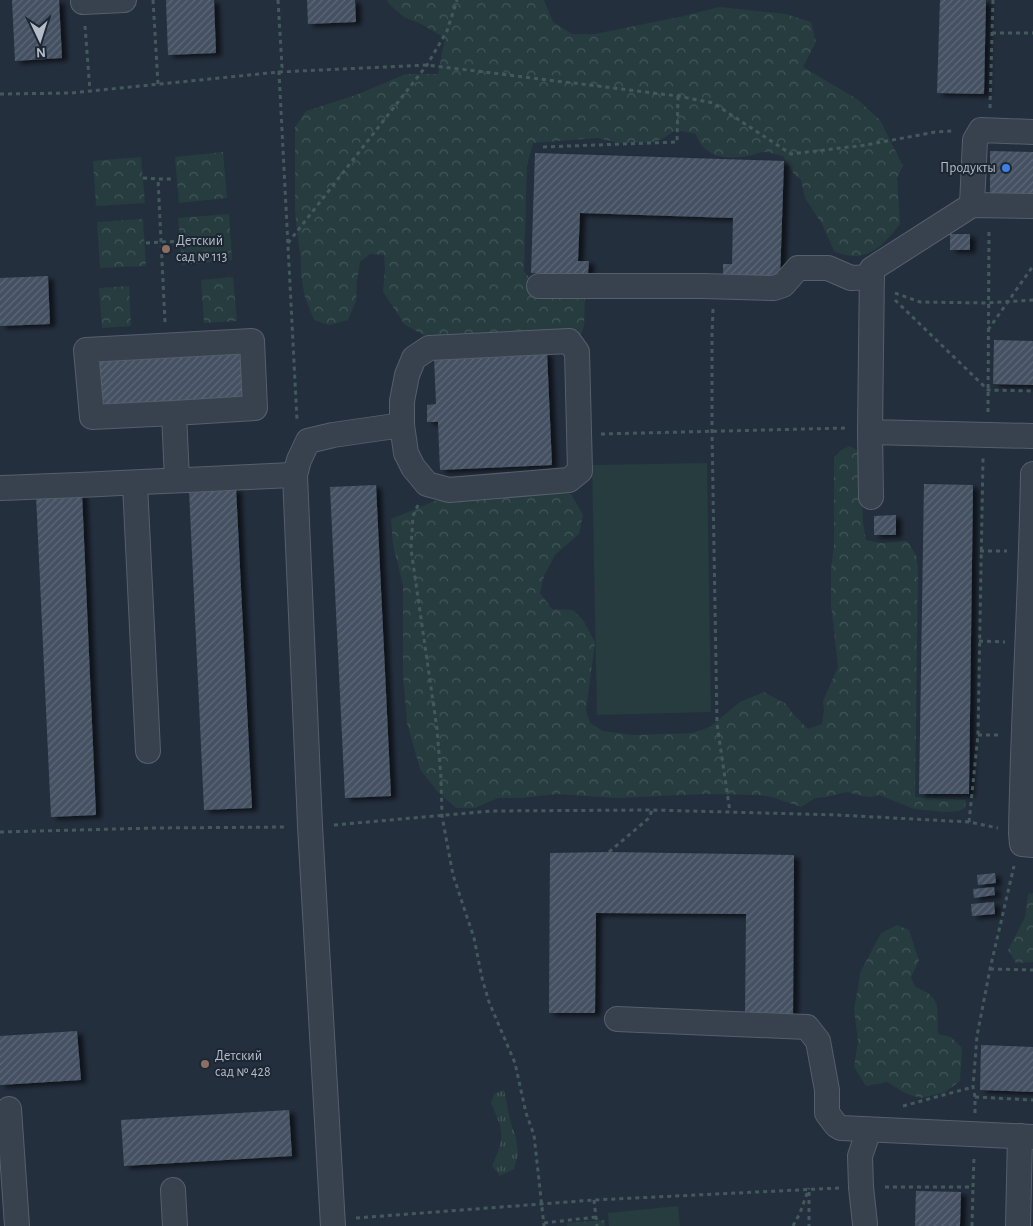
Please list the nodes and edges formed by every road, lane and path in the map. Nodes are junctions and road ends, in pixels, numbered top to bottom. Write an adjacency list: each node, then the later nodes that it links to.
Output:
1 (118, 0): 2 (lane); 7 (lane)
2 (124, 0)
3 (153, 0): 12 (path)
4 (278, 0): 11 (path)
5 (457, 0): 10 (path)
6 (993, 0): 8 (path)
7 (83, 2): 13 (path)
8 (992, 33): 9 (path); 16 (path)
9 (1033, 34)
10 (427, 65): 11 (path); 15 (path); 27 (path)
11 (279, 72): 12 (path); 27 (path)
12 (158, 84): 13 (path)
13 (90, 91): 14 (path)
14 (0, 94)
15 (678, 96): 16 (path); 18 (path)
16 (985, 131): 17 (lane); 22 (lane)
17 (1033, 132)
18 (543, 147)
19 (143, 178): 20 (path)
20 (158, 179): 21 (path); 26 (path)
21 (174, 179)
22 (981, 205): 23 (lane); 29 (lane); 34 (path)
23 (1033, 206)
24 (181, 241): 26 (path)
25 (146, 242): 26 (path)
26 (162, 242): 36 (path)
27 (288, 244): 46 (path)
28 (1033, 266): 33 (path)
29 (876, 283): 31 (lane); 34 (path); 37 (path); 42 (lane)
30 (539, 286): 31 (lane)
31 (715, 286): 41 (path)
32 (1033, 300): 33 (path)
33 (1008, 302): 34 (path); 35 (path)
34 (987, 303): 35 (path)
35 (988, 331): 37 (path)
36 (167, 346): 39 (lane); 39 (lane)
37 (988, 390): 38 (path); 44 (path)
38 (1033, 391)
39 (174, 413): 49 (lane)
40 (402, 425): 43 (lane); 46 (lane); 51 (lane)
41 (712, 431): 42 (path); 43 (path); 56 (path)
42 (870, 432): 44 (lane); 53 (lane)
43 (578, 434): 51 (lane)
44 (985, 435): 45 (lane); 58 (path)
45 (1033, 436)
46 (302, 452): 48 (lane)
47 (1033, 474): 61 (lane)
48 (294, 475): 49 (lane); 59 (lane)
49 (177, 480): 50 (lane)
50 (135, 484): 52 (lane); 54 (lane)
51 (427, 484): 57 (path)
52 (0, 488)
53 (871, 497)
54 (148, 751)
55 (652, 810): 56 (path); 57 (path); 62 (path)
56 (730, 812): 58 (path)
57 (442, 816): 59 (path); 77 (path)
58 (969, 822): 61 (path)
59 (310, 826): 60 (path); 79 (lane)
60 (0, 832)
61 (1025, 841): 63 (path)
62 (609, 852)
63 (990, 969): 64 (path); 66 (path)
64 (1033, 970)
65 (617, 1019): 69 (lane)
66 (975, 1097): 67 (path); 70 (path)
67 (1033, 1100)
68 (9, 1109): 82 (lane)
69 (869, 1130): 70 (lane); 72 (lane)
70 (974, 1135): 71 (lane); 74 (path)
71 (1027, 1137): 88 (lane)
72 (861, 1187): 73 (path); 74 (path); 81 (lane)
73 (809, 1188): 76 (path); 85 (path); 86 (path)
74 (973, 1188): 87 (path)
75 (173, 1190): 83 (lane)
76 (594, 1200): 77 (path); 78 (path)
77 (540, 1203): 79 (path); 80 (path)
78 (596, 1217): 80 (path); 84 (path)
79 (332, 1223)
80 (544, 1224)
81 (865, 1224)
82 (17, 1226)
83 (175, 1226)
84 (597, 1226)
85 (794, 1226)
86 (809, 1226)
87 (972, 1226)
88 (1018, 1226)

